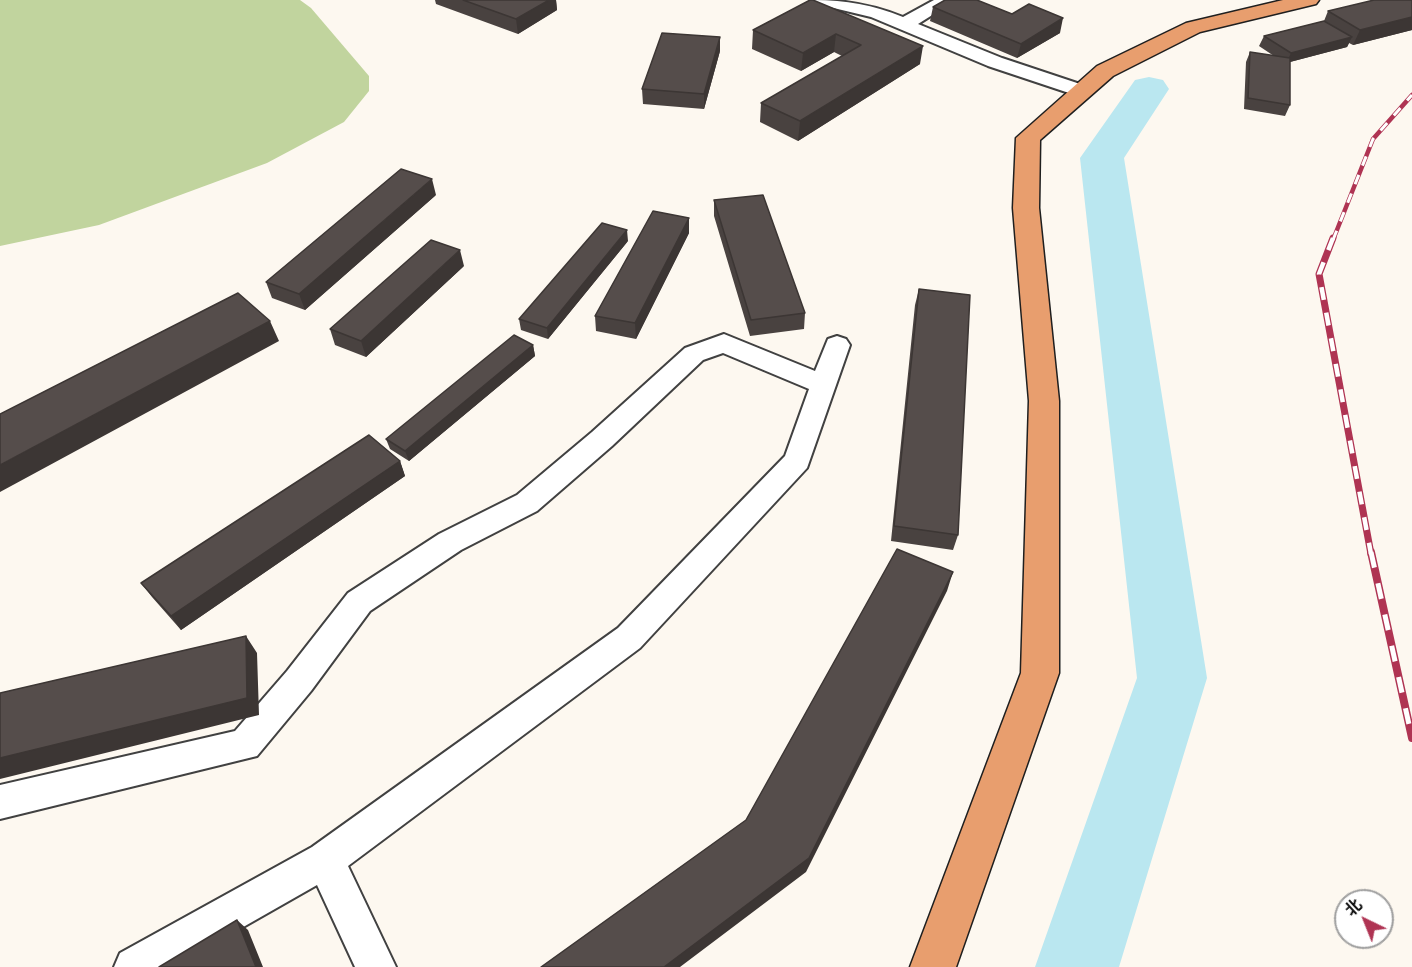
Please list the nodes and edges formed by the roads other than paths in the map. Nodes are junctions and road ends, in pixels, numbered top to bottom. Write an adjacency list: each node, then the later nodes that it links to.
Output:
1 (823, 0): 4 (street)
2 (947, 0): 4 (street)
3 (1309, 0): 5 (highway)
4 (904, 24): 5 (street)
5 (1082, 91): 12 (highway)
6 (837, 345): 7 (street)
7 (823, 385): 8 (street); 9 (street)
8 (0, 802)
9 (326, 860): 10 (street); 11 (street)
10 (134, 967)
11 (376, 967)
12 (933, 967)

